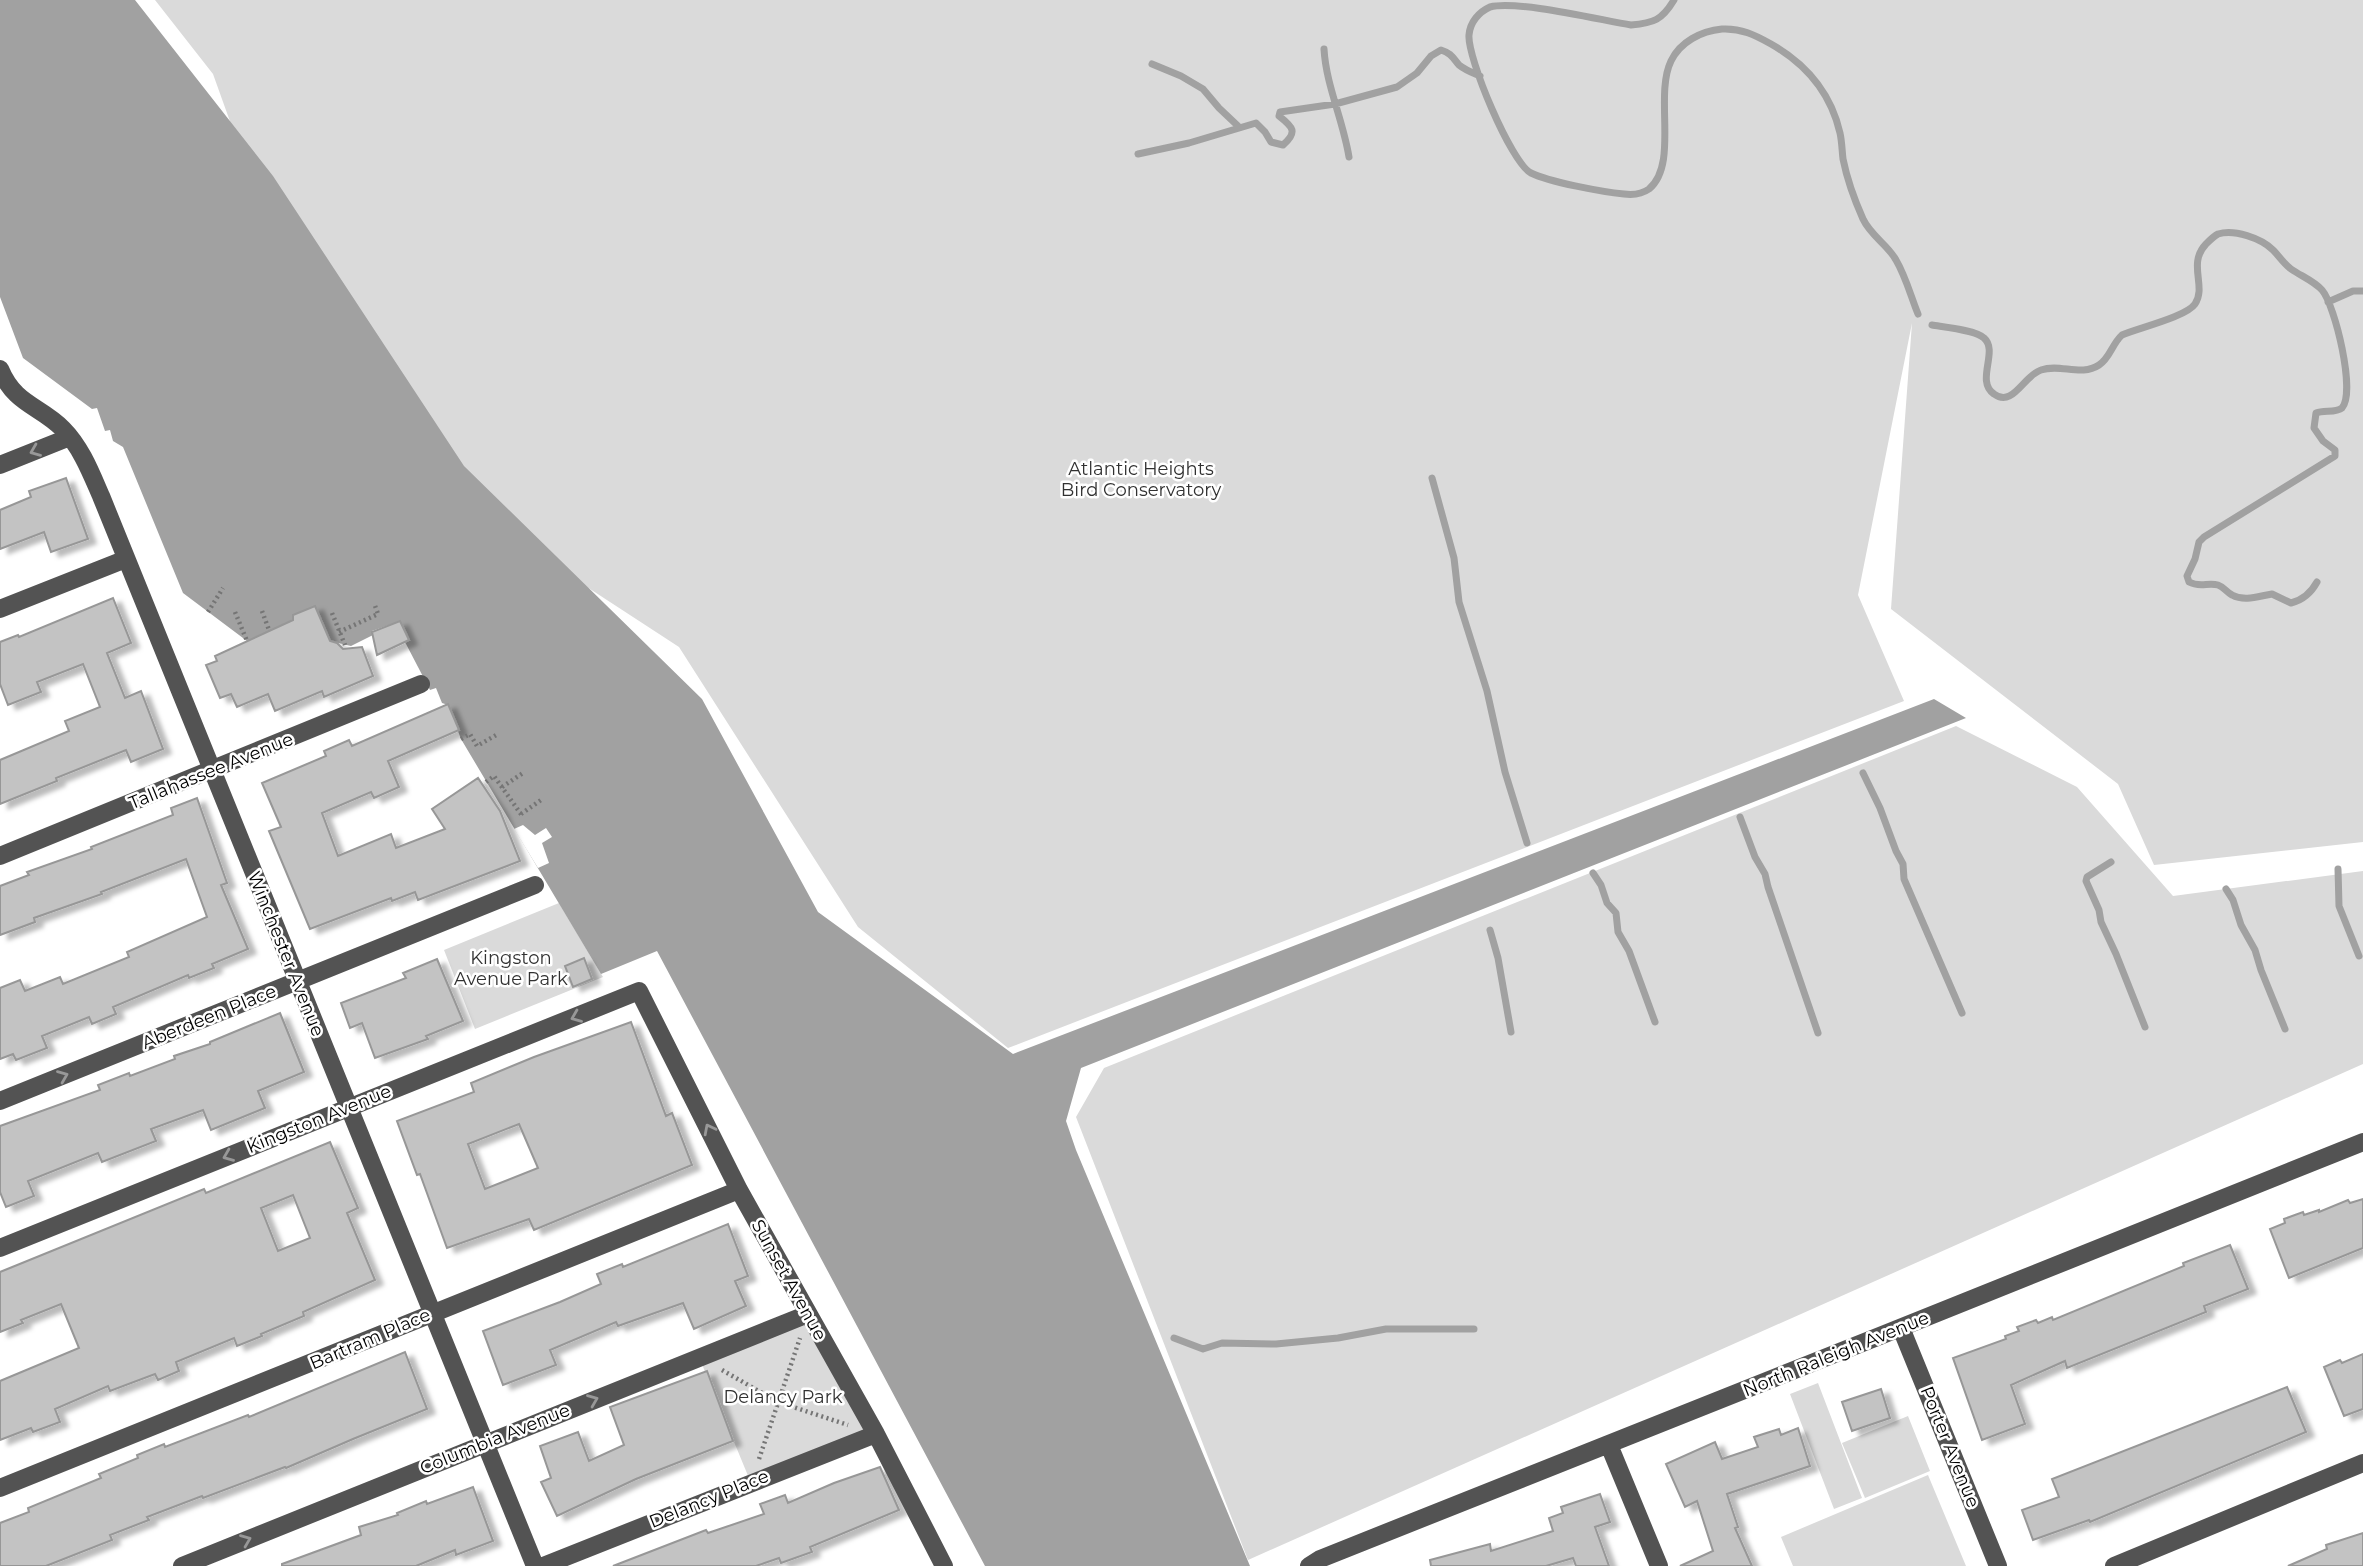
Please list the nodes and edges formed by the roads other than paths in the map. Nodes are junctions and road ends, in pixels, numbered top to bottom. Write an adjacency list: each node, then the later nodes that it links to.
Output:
1 (0, 369): 2 (street, Winchester Avenue)
2 (70, 437): 3 (street, one-way to 3); 4 (street, Winchester Avenue)
3 (0, 465)
4 (126, 559): 5 (street); 7 (street, Winchester Avenue)
5 (0, 609)
6 (421, 684): 7 (street, Tallahassee Avenue)
7 (211, 771): 8 (street, Tallahassee Avenue); 10 (street, Winchester Avenue)
8 (0, 856)
9 (535, 885): 10 (street, Aberdeen Place)
10 (296, 982): 12 (street, Aberdeen Place, one-way to 10); 13 (street, Winchester Avenue)
11 (639, 991): 13 (street, Kingston Avenue, one-way to 13); 15 (street, Sunset Avenue, one-way to 11)
12 (0, 1101)
13 (349, 1107): 16 (street, Kingston Avenue, one-way to 16); 17 (street, Winchester Avenue)
14 (2363, 1142): 19 (street, North Raleigh Avenue)
15 (740, 1190): 17 (street, Bartram Place); 18 (street, Sunset Avenue)
16 (0, 1248)
17 (432, 1313): 21 (street, Winchester Avenue); 24 (street, Bartram Place)
18 (808, 1314): 20 (street, Sunset Avenue); 21 (street, Columbia Avenue, one-way to 18)
19 (1901, 1328): 22 (street, North Raleigh Avenue); 31 (street, Porter Avenue)
20 (876, 1434): 27 (street, Delancy Place); 28 (street, Sunset Avenue)
21 (485, 1443): 25 (street, Columbia Avenue, one-way to 21); 26 (street, Winchester Avenue)
22 (1609, 1446): 29 (street, North Raleigh Avenue); 30 (street)
23 (2363, 1463): 32 (street)
24 (0, 1488)
25 (182, 1566)
26 (535, 1566)
27 (543, 1566)
28 (944, 1566)
29 (1309, 1566)
30 (1659, 1566)
31 (1998, 1566)
32 (2114, 1566)

